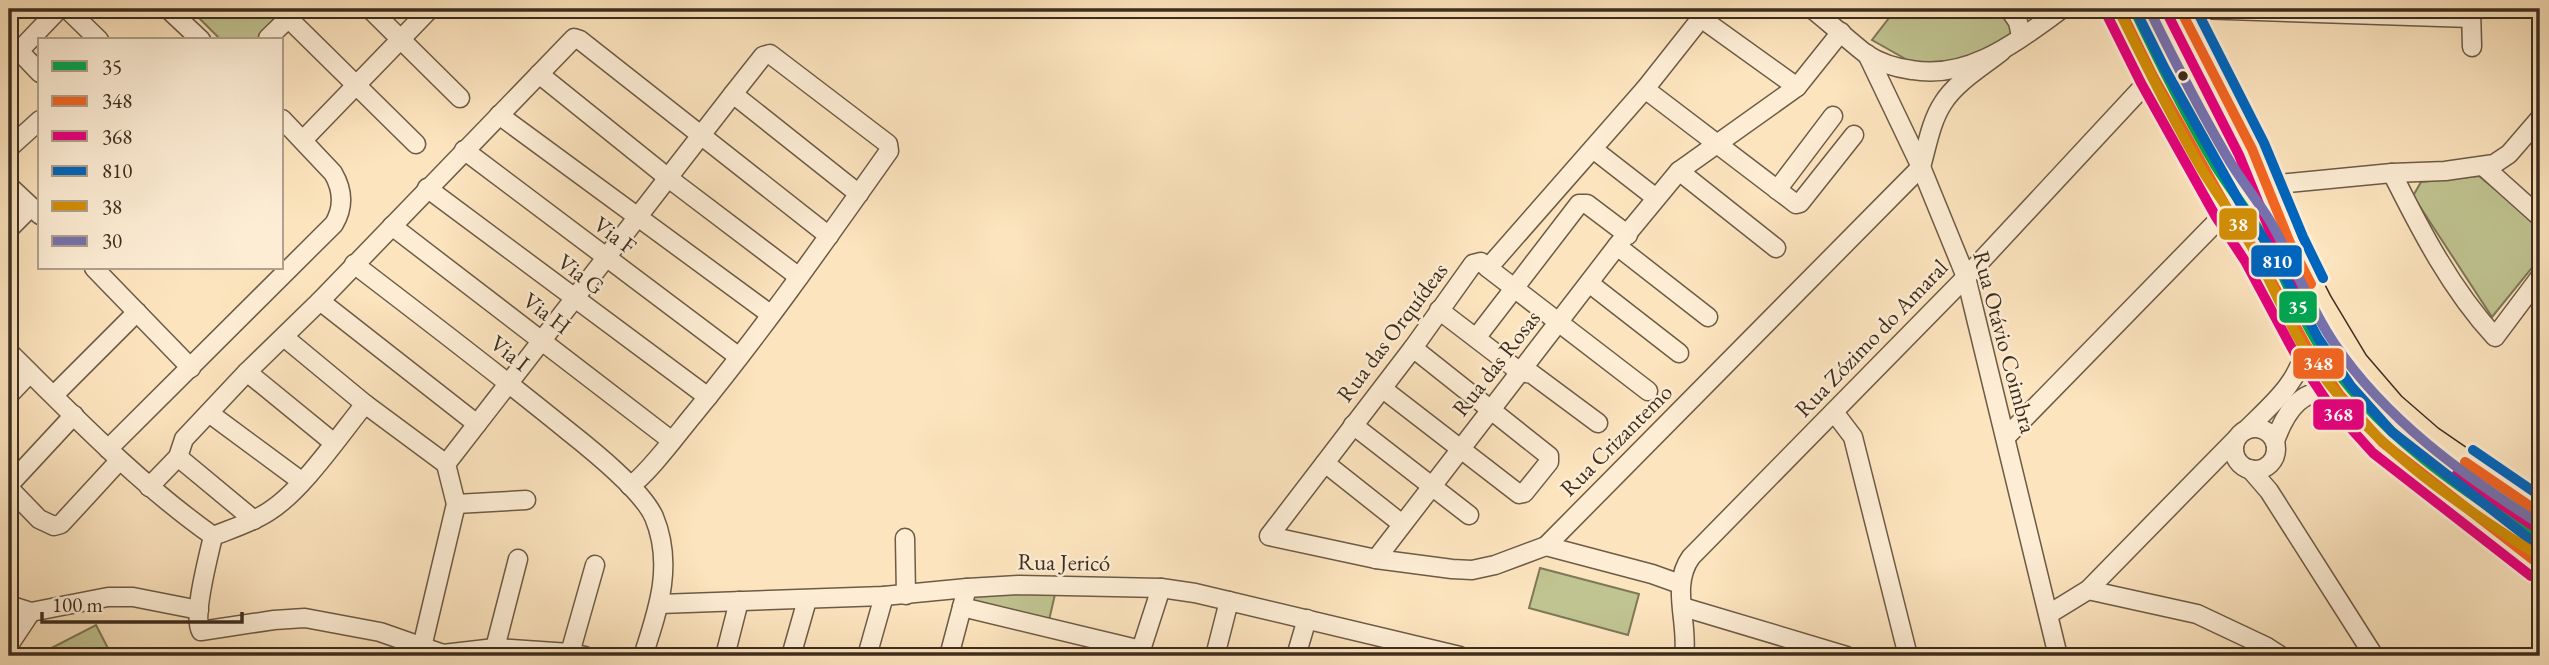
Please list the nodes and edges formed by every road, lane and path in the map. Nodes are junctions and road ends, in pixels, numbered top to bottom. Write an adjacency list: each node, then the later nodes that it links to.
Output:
1 (59, 9): 20 (street)
2 (67, 9): 16 (street)
3 (169, 9): 17 (street)
4 (370, 9): 19 (street)
5 (430, 9): 19 (street)
6 (1812, 9): 14 (street)
7 (2009, 9): 15 (street)
8 (2034, 9): 10 (street)
9 (2120, 9): 26 (main road)
10 (2058, 11): 15 (street)
11 (2181, 11): 12 (street); 50 (main road)
12 (2471, 13): 21 (street)
13 (293, 14): 18 (street); 27 (street)
14 (1842, 32): 23 (street); 28 (street, Rua das Rosas)
15 (2021, 36): 22 (street)
16 (98, 38)
17 (199, 38)
18 (268, 38)
19 (400, 39): 27 (street); 31 (street)
20 (14, 46): 24 (street)
21 (2472, 47)
22 (2002, 51): 23 (street); 46 (street)
23 (1867, 54): 46 (street, Rua Otávio Coimbra)
24 (38, 71)
25 (539, 74): 32 (street); 38 (street); 49 (street)
26 (2153, 76): 56 (main road); 70 (street, Rua Zózimo do Amaral)
27 (356, 85): 39 (street); 40 (street)
28 (1797, 87): 29 (street, Rua das Orquídeas); 41 (street, Rua das Rosas)
29 (1646, 89): 41 (street); 43 (street, Rua das Orquídeas)
30 (733, 94): 38 (street); 54 (street); 54 (street)
31 (460, 98)
32 (499, 115): 44 (street); 58 (street)
33 (1833, 116): 53 (street)
34 (2540, 118): 45 (street)
35 (284, 121): 39 (street)
36 (38, 122): 42 (street)
37 (1854, 135): 53 (street)
38 (700, 136): 49 (street); 62 (street)
39 (303, 140): 89 (street)
40 (416, 144)
41 (1719, 144): 47 (street, Rua das Rosas); 53 (street)
42 (9, 148)
43 (1593, 149): 55 (street); 67 (street, Rua das Orquídeas)
44 (464, 150): 52 (street); 65 (street, Via F)
45 (2483, 166): 48 (street); 59 (street)
46 (1921, 167): 70 (street, Rua Otávio Coimbra); 136 (street, Rua Crizantemo)
47 (1679, 171): 55 (street, Rua das Rosas); 64 (street)
48 (2392, 173): 50 (street); 71 (street)
49 (667, 177): 58 (street); 69 (street)
50 (2267, 185): 129 (main road)
51 (9, 186): 57 (street)
52 (427, 188): 60 (street); 74 (street, Via G)
53 (1777, 190)
54 (859, 194): 62 (street)
55 (1656, 198): 63 (street, Rua das Rosas)
56 (2228, 210): 84 (main road); 109 (street)
57 (36, 211): 61 (street)
58 (638, 216): 65 (street); 78 (street)
59 (2540, 217)
60 (392, 226): 66 (street); 83 (street, Via H)
61 (9, 229)
62 (829, 236): 69 (street)
63 (1622, 241): 72 (street, Rua das Rosas); 73 (street); 79 (street)
64 (1776, 248)
65 (604, 258): 74 (street); 88 (street, Via F)
66 (354, 264): 75 (street); 93 (street, Via I)
67 (1488, 268): 73 (street); 76 (street, Rua das Orquídeas)
68 (96, 270): 77 (street)
69 (799, 277): 78 (street)
70 (1966, 277): 102 (street, Rua Zózimo do Amaral); 109 (street, Rua Otávio Coimbra)
71 (2540, 277)
72 (1590, 283): 80 (street, Rua das Rosas); 87 (street)
73 (1515, 288): 80 (street); 82 (street)
74 (573, 299): 83 (street); 99 (street, Via G)
75 (320, 301): 81 (street); 106 (street)
76 (1439, 310): 82 (street); 85 (street, Rua das Orquídeas)
77 (137, 312): 89 (street); 97 (street)
78 (771, 314): 88 (street)
79 (1708, 317)
80 (1558, 323): 91 (street, Rua das Rosas); 95 (street)
81 (284, 337): 90 (street); 100 (street)
82 (1476, 338): 91 (street)
83 (542, 340): 93 (street); 110 (street, Via H)
84 (2306, 345): 98 (main road); 108 (street)
85 (1413, 348): 94 (street, Rua das Orquídeas); 101 (street)
86 (9, 352): 92 (street)
87 (1679, 353)
88 (739, 357): 99 (street)
89 (191, 368): 114 (street)
90 (247, 372): 103 (street); 112 (street)
91 (1520, 372): 101 (street, Rua das Rosas); 105 (street)
92 (30, 373): 96 (street); 97 (street)
93 (509, 383): 106 (street); 124 (street, Via I)
94 (1382, 389): 107 (street, Rua das Orquídeas); 113 (street)
95 (1648, 391)
96 (9, 395)
97 (54, 396): 104 (street)
98 (2340, 396): 111 (street); 140 (main road)
99 (708, 397): 110 (street)
100 (365, 404): 112 (street); 118 (street)
101 (1490, 410): 113 (street, Rua das Rosas); 113 (street)
102 (1834, 411): 141 (street, Rua Zózimo do Amaral); 174 (street)
103 (209, 413): 115 (street); 121 (street)
104 (74, 415): 114 (street); 122 (street)
105 (1598, 423)
106 (477, 424): 118 (street)
107 (1353, 425): 117 (street, Rua das Orquídeas); 125 (street)
108 (2241, 434): 111 (street); 119 (street); 120 (street)
109 (2006, 437): 156 (street, Rua Otávio Coimbra)
110 (672, 440): 124 (street)
111 (2275, 440): 116 (street)
112 (334, 443): 121 (street)
113 (1461, 447): 125 (street, Rua das Rosas)
114 (113, 455): 122 (street); 123 (street)
115 (178, 457): 123 (street); 131 (street)
116 (2273, 460): 119 (street); 126 (street)
117 (1325, 463): 132 (street); 134 (street, Rua das Orquídeas)
118 (446, 464): 128 (street)
119 (2244, 466): 120 (street); 126 (street)
120 (2207, 472): 144 (street)
121 (301, 481): 131 (street)
122 (9, 486)
123 (149, 486): 133 (street)
124 (630, 486): 150 (street, Via I)
125 (1432, 486): 130 (street); 132 (street, Rua das Rosas)
126 (2269, 491): 177 (street)
127 (526, 500): 128 (street)
128 (456, 504): 159 (street)
129 (2540, 513)
130 (1469, 515)
131 (254, 520): 133 (street)
132 (1402, 524): 138 (street, Rua das Rosas)
133 (213, 536): 154 (street)
134 (1269, 536): 138 (street, Rua Crizantemo)
135 (905, 538): 145 (street)
136 (1546, 546): 138 (street, Rua Crizantemo); 141 (street)
137 (519, 559): 160 (street)
138 (1376, 559)
139 (595, 565): 162 (street)
140 (2540, 565)
141 (1680, 584): 153 (street)
142 (967, 588): 143 (street, Rua Jericó); 145 (street, Rua Jericó); 152 (street)
143 (1161, 588): 149 (street, Rua Jericó); 161 (street)
144 (2088, 590): 156 (street); 176 (street)
145 (906, 595): 146 (street, Rua Jericó)
146 (884, 596): 147 (street, Rua Jericó); 167 (street)
147 (807, 600): 148 (street, Rua Jericó); 166 (street)
148 (740, 601): 150 (street, Rua Jericó); 165 (street)
149 (1229, 601): 157 (street, Rua Jericó); 169 (street)
150 (660, 604): 164 (street, Via I)
151 (9, 606): 155 (street)
152 (962, 607): 161 (street); 168 (street)
153 (1683, 607): 172 (street); 173 (street)
154 (199, 610): 155 (street); 159 (street)
155 (31, 612): 158 (street)
156 (2049, 614): 175 (street, Rua Otávio Coimbra)
157 (1307, 620): 170 (street); 171 (street, Rua Jericó)
158 (9, 645)
159 (422, 647): 163 (street)
160 (495, 648): 162 (street); 163 (street)
161 (1140, 653)
162 (578, 654)
163 (440, 655)
164 (643, 656)
165 (724, 656)
166 (791, 656)
167 (867, 656)
168 (949, 656)
169 (1215, 656)
170 (1296, 656)
171 (1460, 656)
172 (1684, 656)
173 (1846, 656)
174 (1908, 656)
175 (2057, 656)
176 (2281, 656)
177 (2374, 656)

